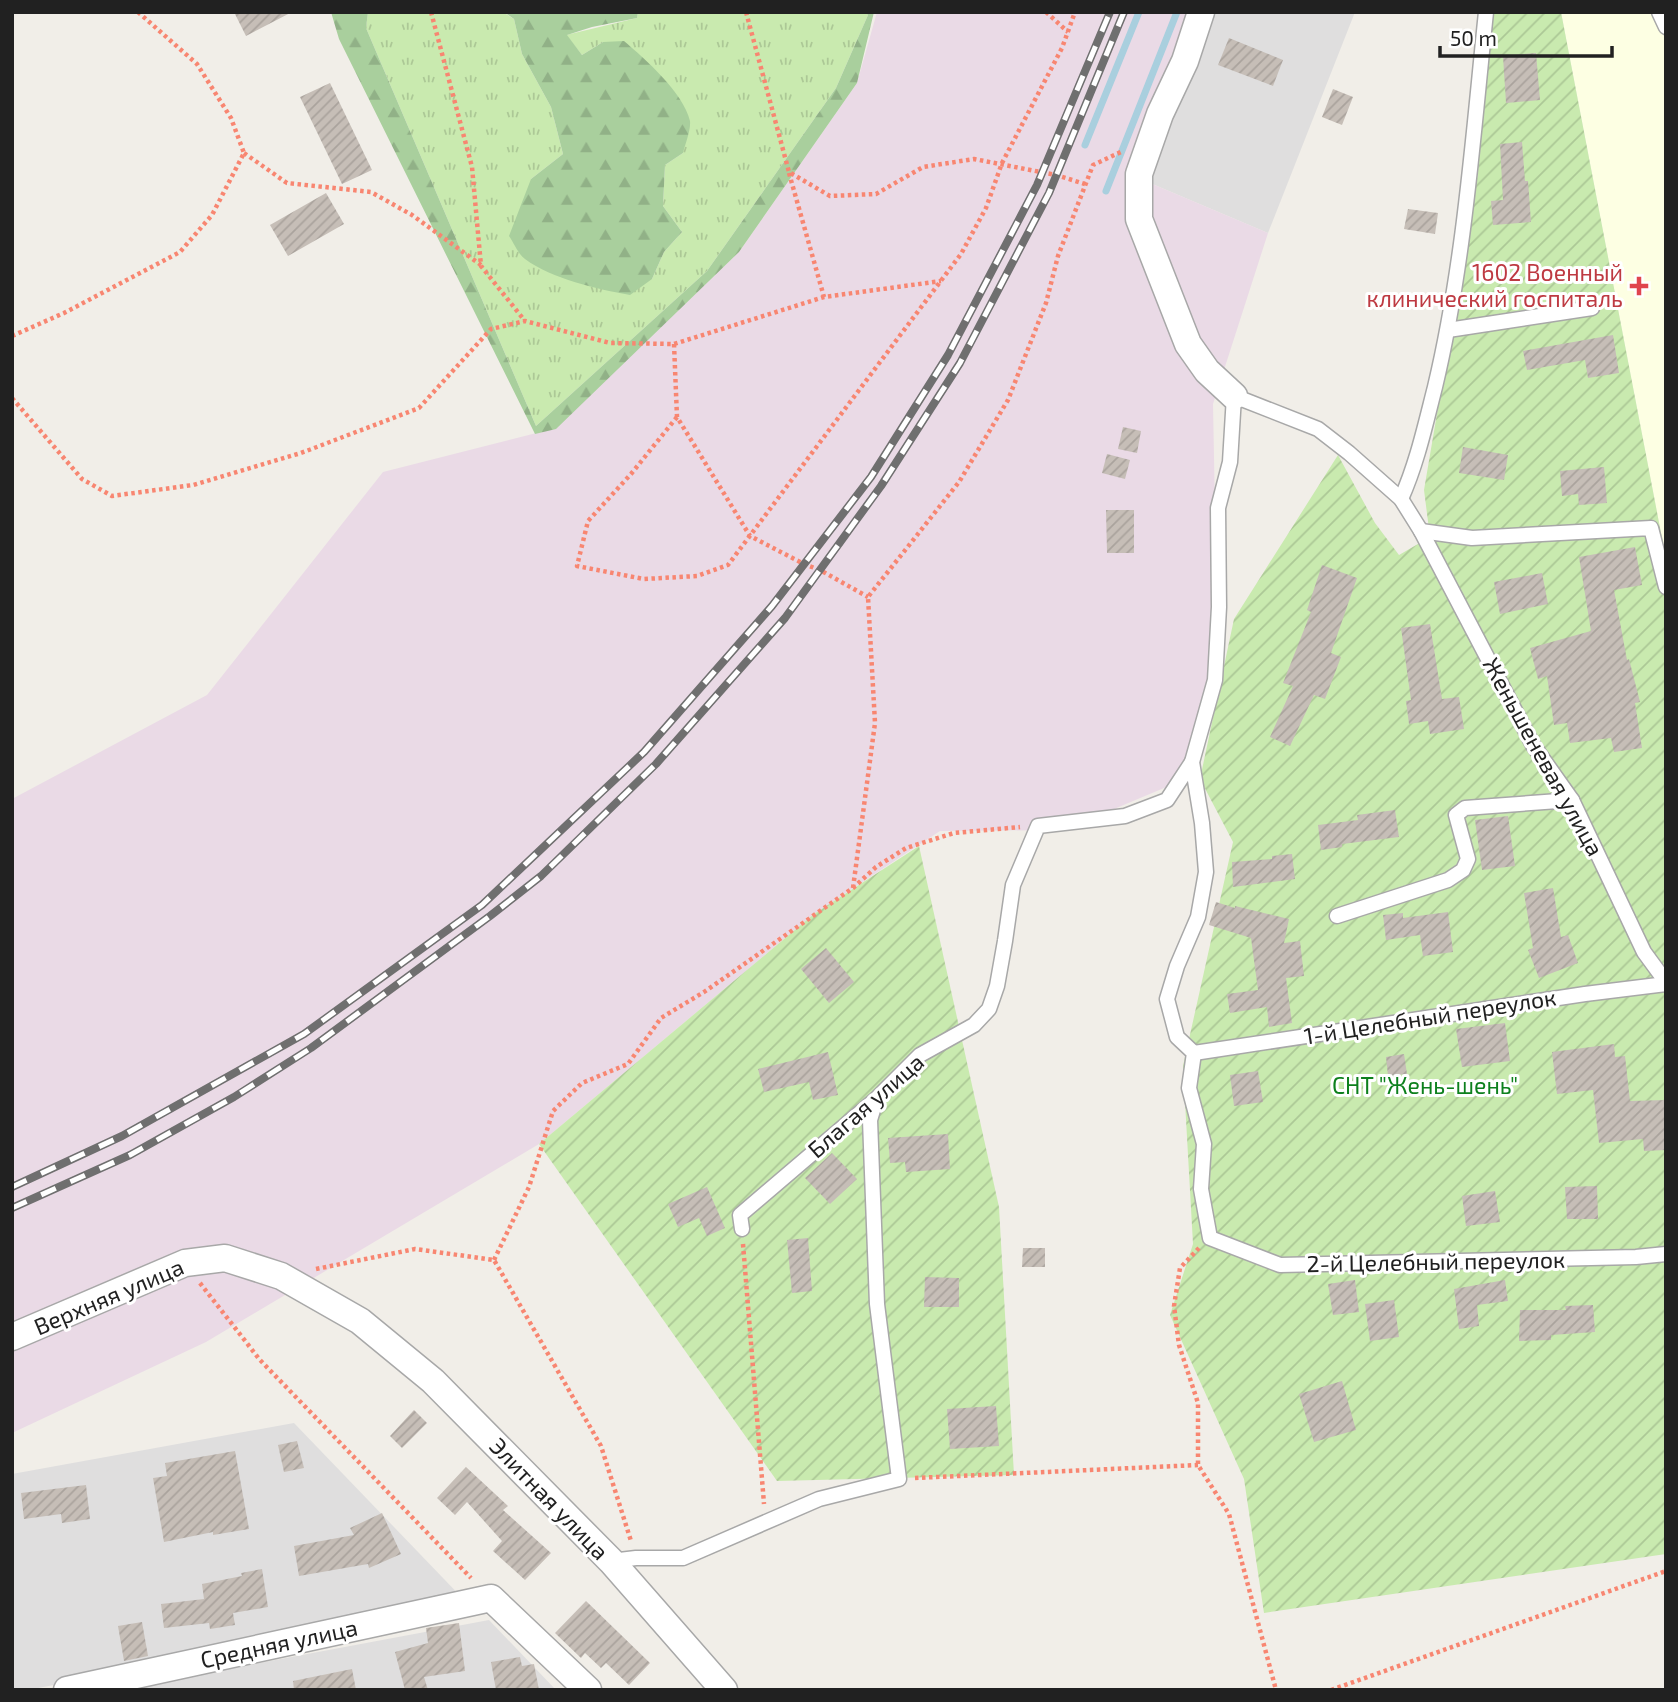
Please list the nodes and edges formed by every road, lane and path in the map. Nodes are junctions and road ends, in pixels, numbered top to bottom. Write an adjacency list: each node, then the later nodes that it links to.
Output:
1 (138, 12): 12 (path)
2 (431, 12): 16 (path)
3 (746, 12): 14 (path)
4 (1046, 12): 10 (path)
5 (1075, 12): 10 (path)
6 (1201, 12): 11 (street)
7 (1486, 12): 21 (lane)
8 (1659, 12): 9 (lane)
9 (1666, 27)
10 (1068, 32): 13 (path)
11 (1150, 138): 15 (path); 24 (street)
12 (244, 153): 16 (path); 22 (path)
13 (1002, 163): 14 (path); 15 (path); 17 (path)
14 (789, 172): 18 (path)
15 (1085, 184): 31 (path)
16 (481, 265): 20 (path)
17 (940, 281): 18 (path); 29 (path)
18 (824, 297): 23 (path)
19 (1592, 308): 21 (lane)
20 (525, 321): 23 (path); 25 (path)
21 (1448, 330): 27 (lane)
22 (12, 336)
23 (674, 344): 26 (path)
24 (1234, 396): 27 (lane, Женьшеневая улица); 32 (lane)
25 (13, 399)
26 (677, 417): 29 (path); 29 (path)
27 (1401, 499): 28 (lane, Женьшеневая улица)
28 (1421, 531): 30 (lane); 33 (lane, Женьшеневая улица)
29 (750, 536): 31 (path)
30 (1666, 587)
31 (868, 597): 35 (path)
32 (1192, 762): 34 (lane); 38 (lane)
33 (1572, 800): 36 (lane); 37 (lane, Женьшеневая улица)
34 (1038, 826): 35 (path); 39 (lane, Благая улица)
35 (853, 888): 43 (path)
36 (1337, 916)
37 (1666, 983): 38 (lane, 1-й Целебный переулок)
38 (1194, 1053): 41 (lane)
39 (876, 1099): 40 (lane, Благая улица); 49 (lane)
40 (742, 1229): 50 (path)
41 (1210, 1238): 42 (lane, 2-й Целебный переулок); 48 (path)
42 (1666, 1254)
43 (494, 1260): 45 (path); 51 (path)
44 (185, 1263): 45 (street, Верхняя улица); 47 (street, Верхняя улица); 53 (path)
45 (281, 1276): 46 (street, Верхняя улица)
46 (360, 1321): 51 (street, Элитная улица)
47 (12, 1337)
48 (1198, 1465): 49 (path); 57 (path)
49 (899, 1479): 50 (lane)
50 (765, 1522): 51 (lane)
51 (623, 1560): 56 (street, Элитная улица)
52 (1666, 1571): 58 (path)
53 (491, 1598): 54 (street, Средняя улица); 55 (street)
54 (67, 1690)
55 (588, 1690)
56 (724, 1690)
57 (1276, 1690)
58 (1331, 1690)

